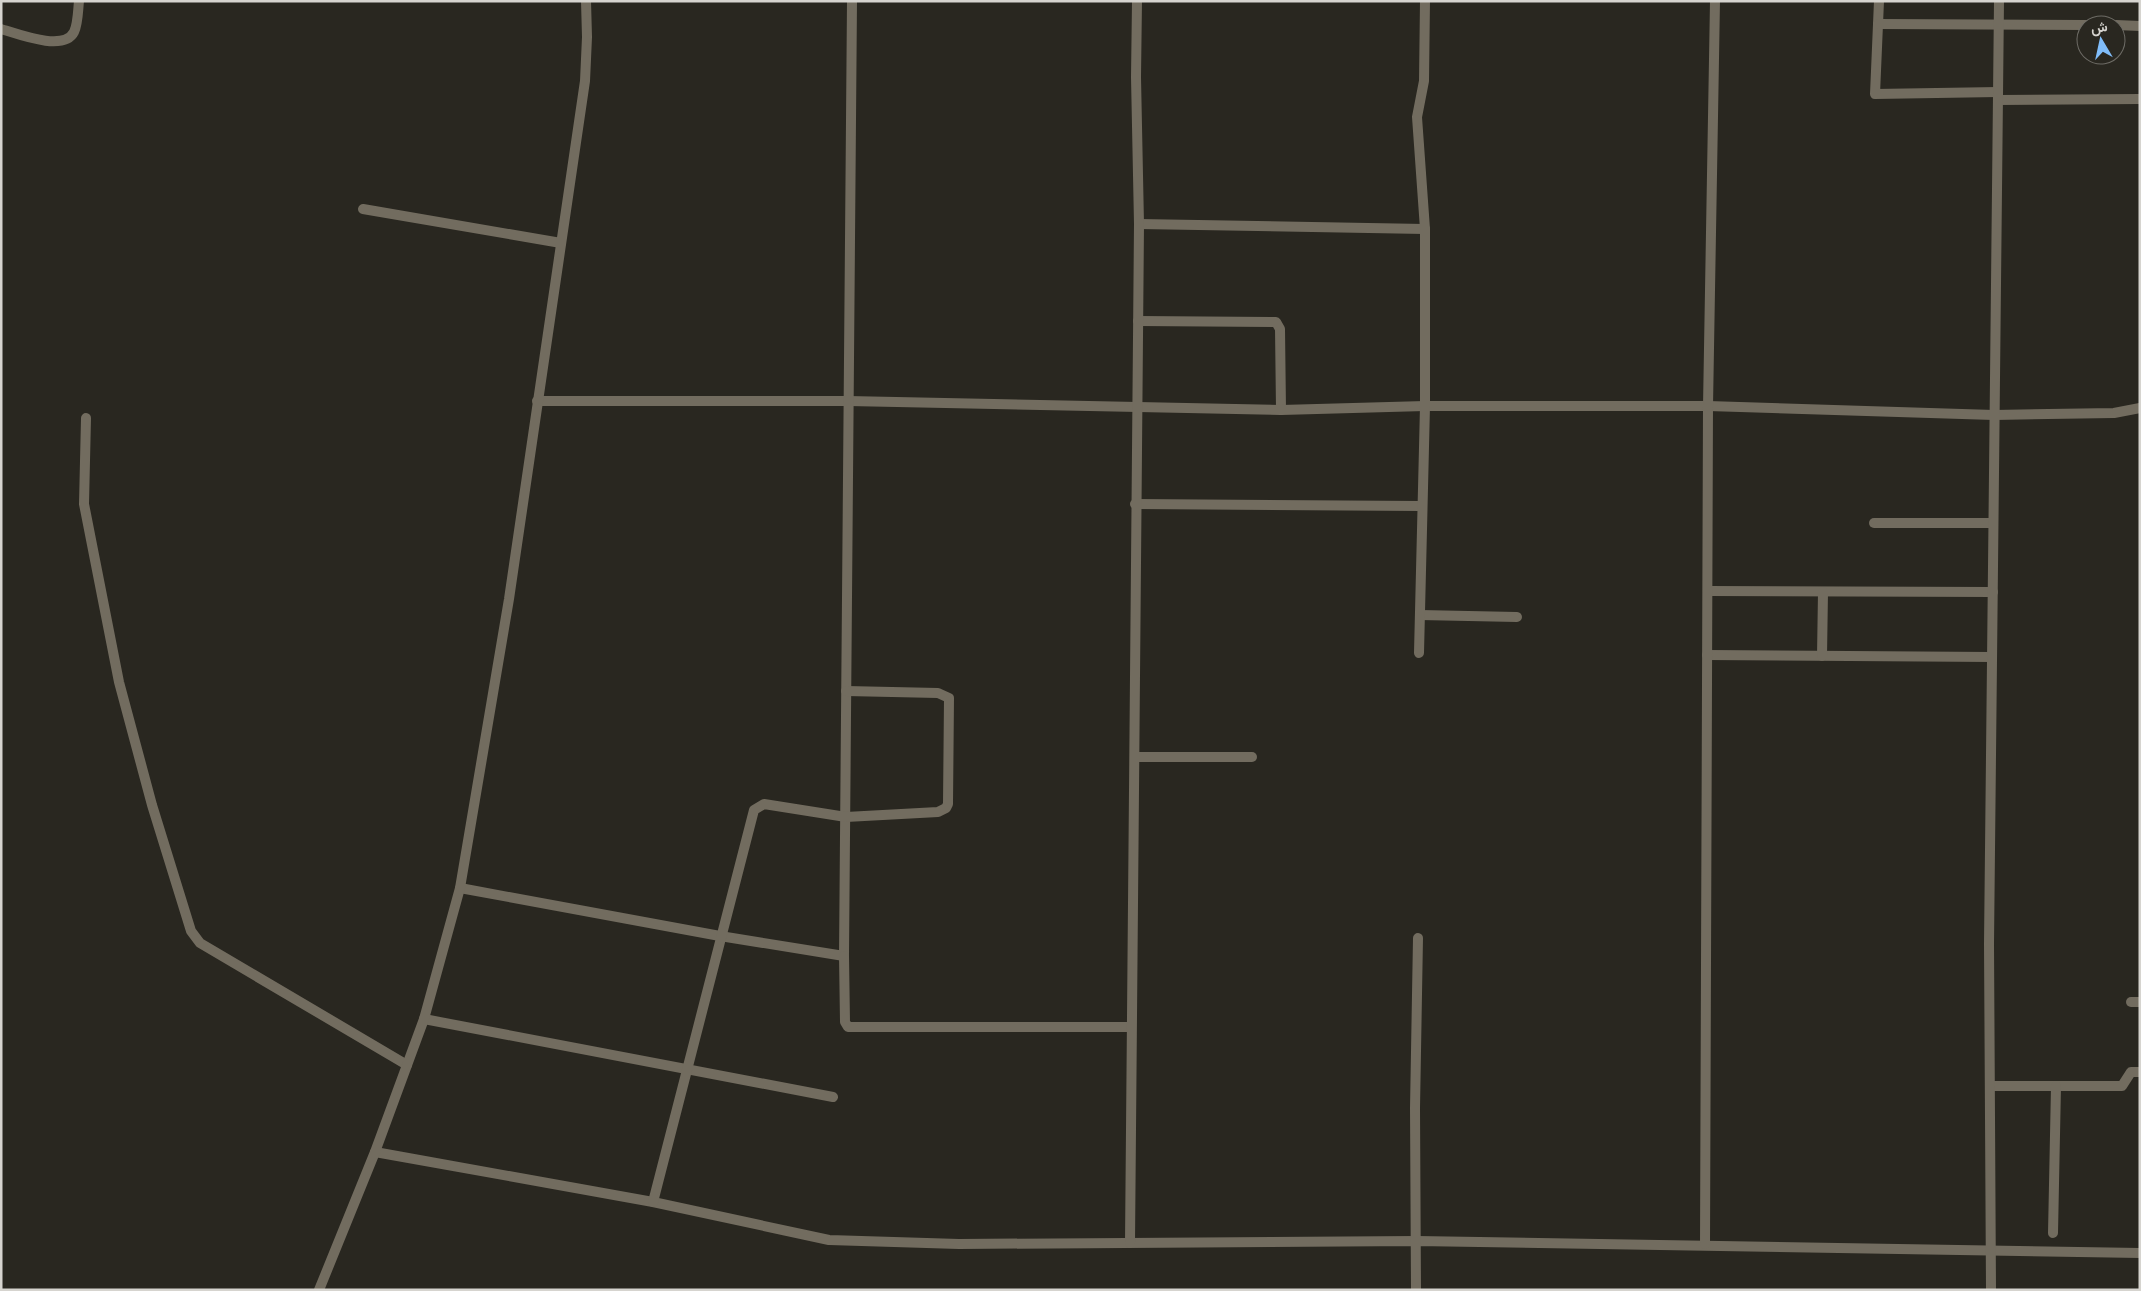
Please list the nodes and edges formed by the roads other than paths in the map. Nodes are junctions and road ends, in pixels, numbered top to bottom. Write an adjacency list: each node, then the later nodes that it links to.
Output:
1 (79, 1): 14 (street)
2 (586, 1): 20 (street)
3 (852, 1): 23 (street)
4 (1137, 1): 18 (street)
5 (1425, 1): 19 (street)
6 (1715, 1): 25 (street)
7 (1878, 1): 9 (street)
8 (1999, 1): 10 (street)
9 (1878, 24): 10 (street); 15 (street)
10 (1999, 24): 11 (street); 15 (street)
11 (2076, 25)
12 (2126, 26): 13 (street)
13 (2140, 26)
14 (1, 30)
15 (1998, 96): 16 (street); 29 (street)
16 (2140, 99)
17 (363, 209): 20 (street)
18 (1139, 224): 19 (street); 21 (street)
19 (1425, 229): 24 (street)
20 (561, 243): 22 (street)
21 (1138, 320): 26 (street); 28 (street)
22 (537, 401): 23 (street); 48 (street)
23 (848, 401): 26 (street); 44 (street)
24 (1425, 406): 25 (street); 28 (street); 32 (street)
25 (1708, 406): 29 (street); 35 (street)
26 (1136, 408): 28 (street); 31 (street)
27 (2140, 408): 29 (street)
28 (1281, 410)
29 (1994, 415): 34 (street)
30 (86, 418): 54 (street)
31 (1135, 504): 32 (street); 46 (street)
32 (1421, 506): 38 (street)
33 (1874, 523): 34 (street)
34 (1993, 523): 37 (street)
35 (1708, 591): 36 (street); 41 (street)
36 (1823, 592): 37 (street); 42 (street)
37 (1992, 592): 43 (street)
38 (1420, 615): 39 (street); 40 (street)
39 (1517, 617)
40 (1419, 653)
41 (1707, 655): 42 (street); 65 (street)
42 (1822, 656): 43 (street)
43 (1992, 657): 57 (street)
44 (846, 691): 47 (street); 47 (street)
45 (1252, 756): 46 (street)
46 (1135, 757): 53 (street)
47 (846, 818): 49 (street); 51 (street)
48 (460, 888): 49 (street); 52 (street)
49 (720, 936): 51 (street); 55 (street)
50 (1418, 938): 63 (street)
51 (844, 956): 53 (street)
52 (424, 1019): 54 (street); 55 (street)
53 (1131, 1027): 64 (street)
54 (407, 1064): 60 (street)
55 (687, 1070): 59 (street); 61 (street)
56 (2140, 1072): 58 (street)
57 (1990, 1086): 58 (street); 66 (street)
58 (2056, 1086): 62 (street)
59 (833, 1097)
60 (376, 1152): 61 (street); 68 (street)
61 (652, 1202): 64 (street)
62 (2053, 1233)
63 (1417, 1241): 64 (street); 65 (street); 69 (street)
64 (1130, 1243)
65 (1705, 1244): 66 (street)
66 (1992, 1250): 67 (street); 70 (street)
67 (2140, 1253)
68 (319, 1290)
69 (1416, 1290)
70 (1991, 1290)

